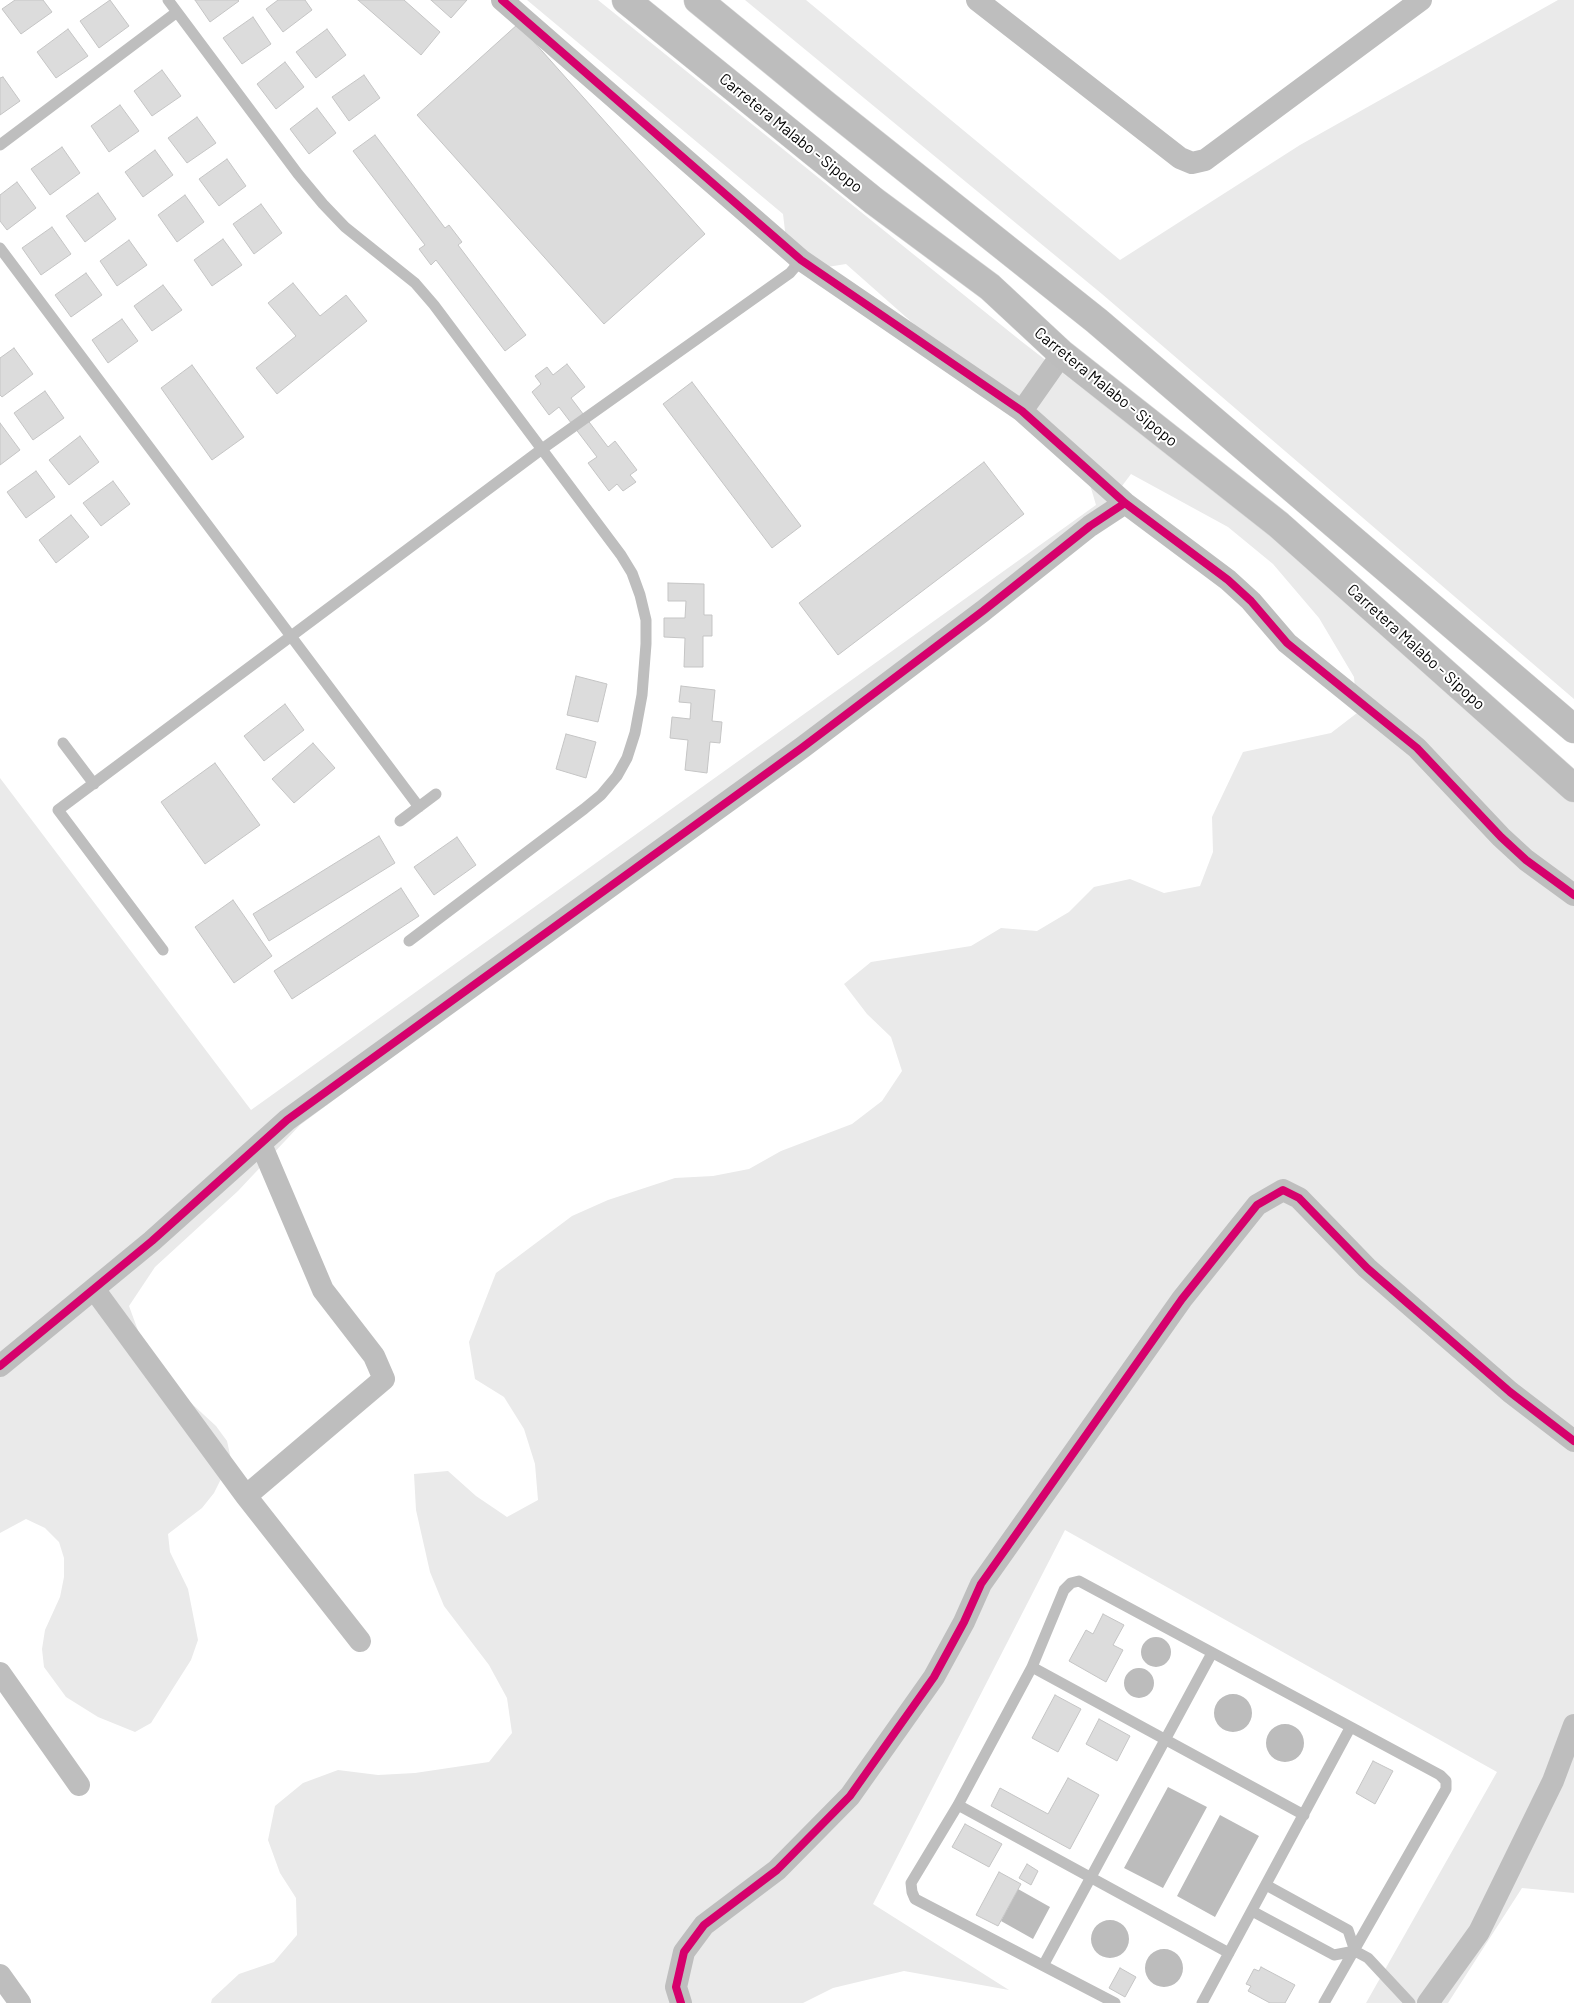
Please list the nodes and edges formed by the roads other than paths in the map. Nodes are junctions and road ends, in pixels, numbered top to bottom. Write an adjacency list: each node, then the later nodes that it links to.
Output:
1 (168, 0): 7 (lane)
2 (502, 0): 10 (street)
3 (626, 0): 11 (highway, Carretera Malabo - Sipopo)
4 (698, 0): 16 (highway)
5 (977, 0): 6 (street)
6 (1421, 0)
7 (177, 12): 8 (lane); 13 (lane)
8 (0, 145)
9 (0, 248): 15 (lane)
10 (801, 260): 12 (street); 13 (lane)
11 (1062, 354): 12 (street); 19 (highway, Carretera Malabo - Sipopo)
12 (1022, 412): 14 (street)
13 (542, 449): 15 (lane); 24 (lane)
14 (1125, 503): 23 (street); 26 (street)
15 (291, 636): 18 (lane); 21 (lane)
16 (1574, 729)
17 (63, 743): 18 (lane)
18 (94, 784): 25 (lane)
19 (1574, 788)
20 (436, 794): 21 (lane)
21 (418, 807): 22 (lane)
22 (400, 821)
23 (1574, 896)
24 (409, 940)
25 (163, 950)
26 (261, 1144): 27 (street); 30 (street)
27 (94, 1289): 28 (street); 30 (street)
28 (0, 1366)
29 (1574, 1441): 49 (street)
30 (246, 1496): 31 (street)
31 (360, 1641)
32 (1212, 1653): 33 (lane); 36 (lane); 37 (lane)
33 (1032, 1667): 37 (lane); 39 (lane)
34 (0, 1673): 38 (street)
35 (1574, 1725): 54 (street)
36 (1350, 1728): 40 (lane); 44 (lane)
37 (1165, 1740): 40 (lane); 41 (lane)
38 (79, 1785)
39 (958, 1806): 41 (lane); 46 (lane)
40 (1304, 1815): 42 (lane)
41 (1091, 1878): 45 (lane); 46 (lane)
42 (1266, 1886): 43 (lane); 44 (lane)
43 (1252, 1911): 44 (lane); 45 (lane)
44 (1355, 1951): 52 (lane); 53 (lane)
45 (1229, 1953): 51 (lane)
46 (1044, 1964): 50 (lane)
47 (0, 1975): 48 (street)
48 (20, 2003)
49 (681, 2003)
50 (1115, 2003)
51 (1202, 2003)
52 (1324, 2003)
53 (1410, 2003)
54 (1428, 2003)

